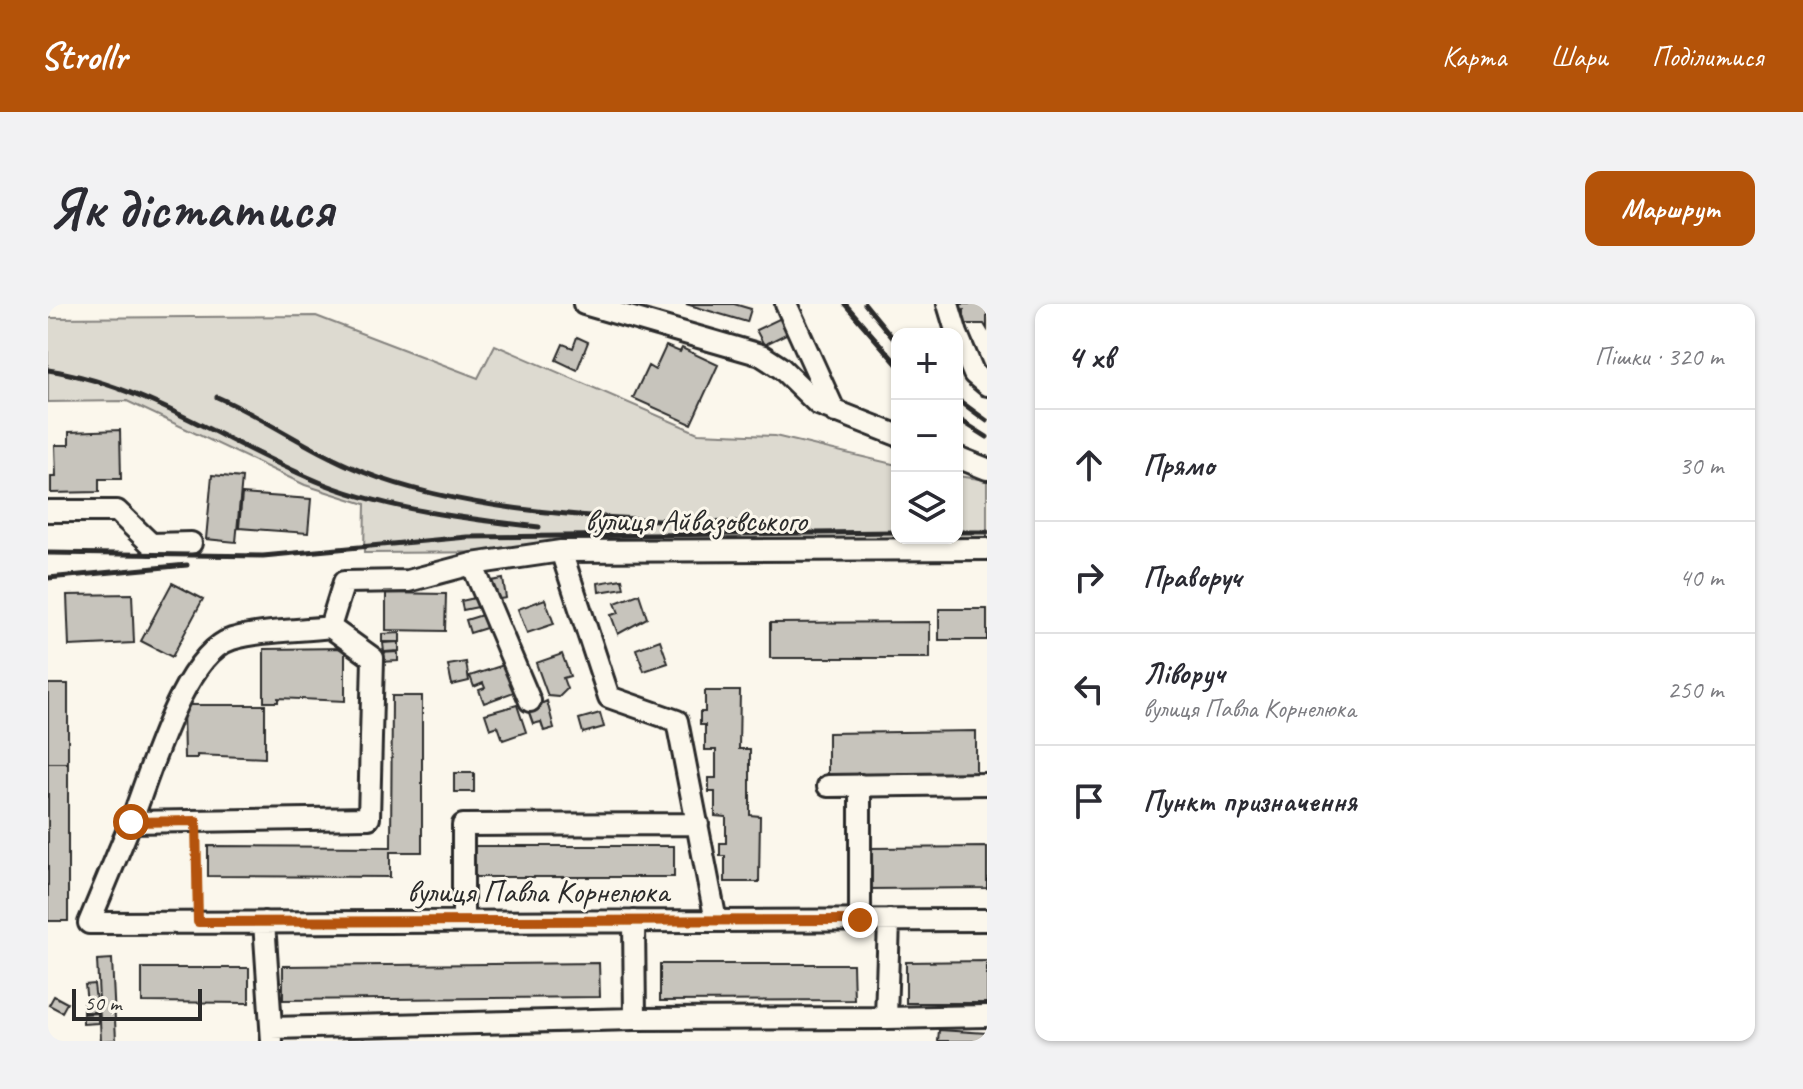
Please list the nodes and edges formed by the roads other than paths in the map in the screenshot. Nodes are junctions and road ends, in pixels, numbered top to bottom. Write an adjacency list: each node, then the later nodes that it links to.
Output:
1 (584, 304): 7 (street)
2 (786, 304): 7 (street)
3 (948, 304): 4 (street)
4 (955, 328)
5 (963, 348): 6 (street)
6 (987, 385)
7 (835, 412): 8 (street)
8 (891, 433)
9 (963, 459): 10 (street)
10 (987, 469)
11 (48, 511): 12 (street)
12 (191, 543)
13 (987, 549): 14 (street, вулиця Айвазовського)
14 (561, 551): 15 (street, вулиця Айвазовського); 22 (street)
15 (472, 564): 16 (street, вулиця Айвазовського); 17 (street)
16 (330, 627): 21 (street); 21 (street)
17 (530, 701)
18 (987, 784): 19 (street)
19 (860, 785): 20 (street); 23 (street)
20 (828, 786)
21 (131, 822): 29 (street, вулиця Павла Корнелюка)
22 (698, 824): 26 (street); 28 (street)
23 (860, 920): 24 (street, вулиця Павла Корнелюка); 28 (street, вулиця Павла Корнелюка)
24 (889, 920): 25 (street, вулиця Павла Корнелюка); 31 (street)
25 (987, 920)
26 (463, 921): 27 (street, вулиця Павла Корнелюка); 29 (street, вулиця Павла Корнелюка)
27 (634, 921): 28 (street, вулиця Павла Корнелюка); 32 (street)
28 (716, 921)
29 (264, 922): 33 (street)
30 (987, 1016): 31 (street)
31 (886, 1018): 32 (street)
32 (635, 1019): 33 (street)
33 (272, 1034)

